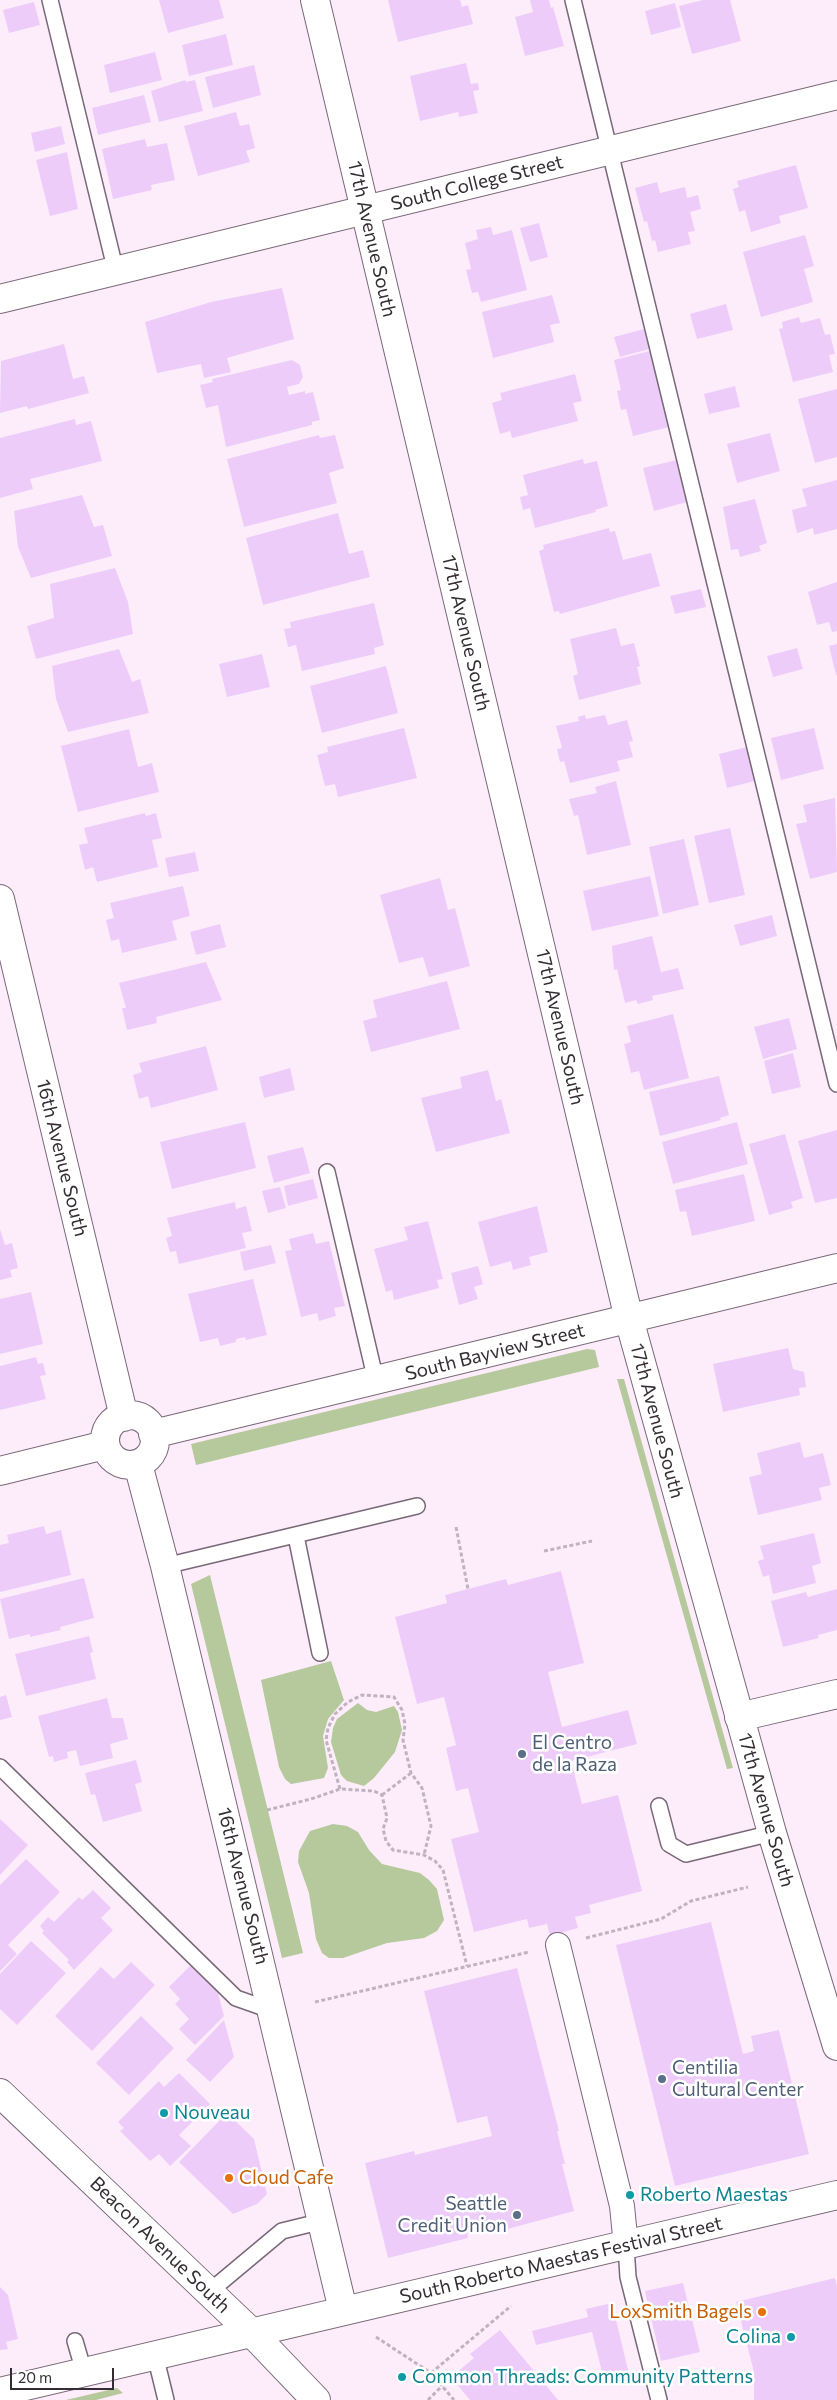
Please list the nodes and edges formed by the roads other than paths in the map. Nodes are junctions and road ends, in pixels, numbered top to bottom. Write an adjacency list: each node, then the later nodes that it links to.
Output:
1 (50, 0): 7 (lane)
2 (315, 0): 6 (street, 17th Avenue South)
3 (573, 0): 5 (lane)
4 (837, 96): 5 (street, South College Street)
5 (609, 151): 6 (street, South College Street); 10 (lane)
6 (366, 210): 7 (street, South College Street); 13 (street, 17th Avenue South)
7 (116, 272): 8 (street, South College Street)
8 (0, 299)
9 (0, 899): 15 (street, 16th Avenue South)
10 (837, 1084)
11 (327, 1172): 14 (lane)
12 (837, 1268): 13 (street, South Bayview Street)
13 (629, 1319): 14 (street, South Bayview Street); 25 (street, 17th Avenue South)
14 (376, 1381): 16 (street, South Bayview Street)
15 (124, 1417): 16 (street); 17 (street)
16 (153, 1434): 18 (street)
17 (105, 1445): 18 (street); 19 (street)
18 (138, 1464): 22 (street, 16th Avenue South)
19 (0, 1471)
20 (417, 1506): 21 (lane)
21 (296, 1536): 22 (lane); 23 (lane)
22 (165, 1566): 30 (street, 16th Avenue South)
23 (320, 1653)
24 (837, 1694): 25 (street)
25 (739, 1717): 28 (street, 17th Avenue South)
26 (0, 1767): 30 (lane)
27 (659, 1806): 28 (lane)
28 (772, 1833): 31 (street, 17th Avenue South)
29 (558, 1945): 35 (street)
30 (273, 2010): 34 (street, 16th Avenue South)
31 (837, 2046)
32 (0, 2093): 36 (street, Beacon Avenue South)
33 (837, 2195): 35 (street, South Roberto Maestas Festival Street)
34 (323, 2221): 36 (lane); 37 (street, 16th Avenue South)
35 (626, 2246): 37 (street, South Roberto Maestas Festival Street); 45 (lane)
36 (209, 2292): 38 (street, Beacon Avenue South)
37 (343, 2310): 38 (street, South Roberto Maestas Festival Street)
38 (251, 2332): 40 (street, South Roberto Maestas Festival Street); 44 (street, Beacon Avenue South)
39 (75, 2341): 41 (lane)
40 (155, 2355): 41 (street, South Roberto Maestas Festival Street); 43 (lane)
41 (84, 2372): 42 (street, South Roberto Maestas Festival Street)
42 (0, 2392)
43 (166, 2400)
44 (316, 2400)
45 (658, 2400)

